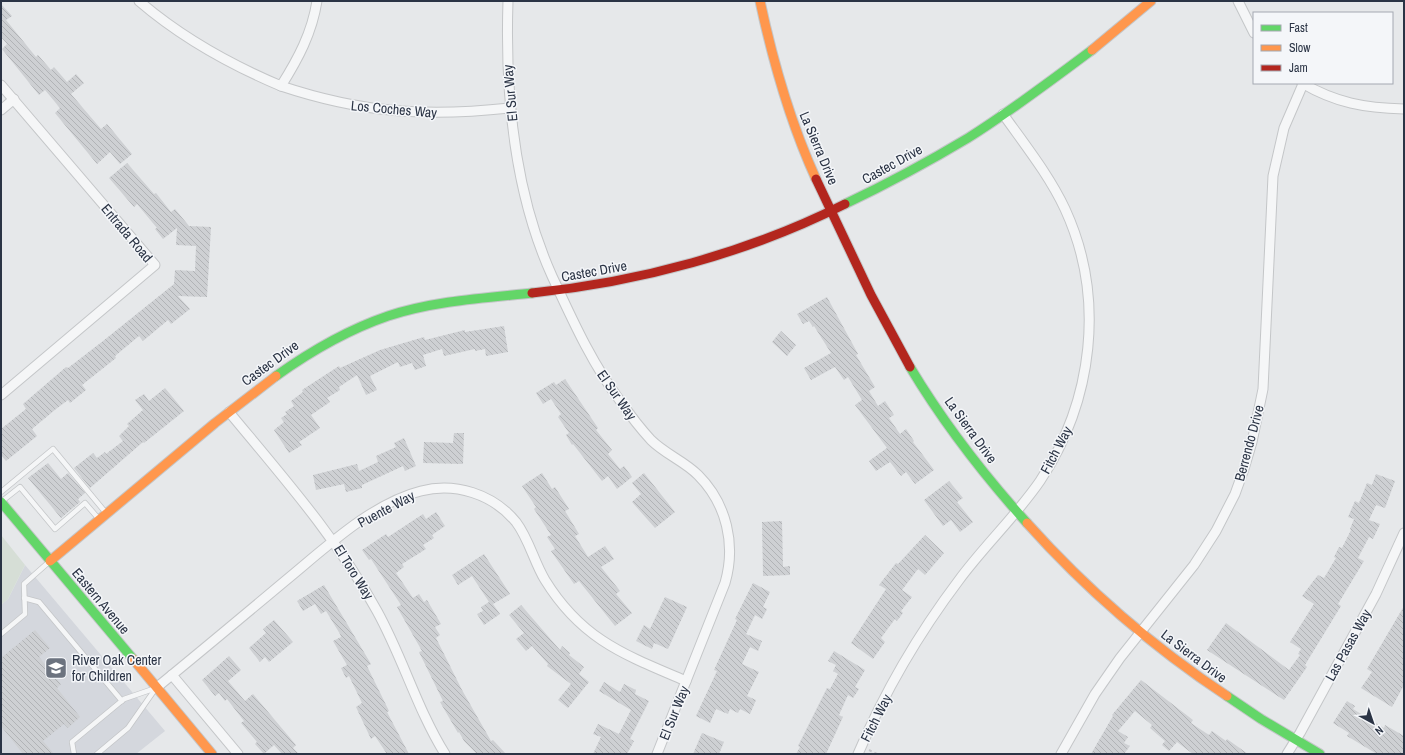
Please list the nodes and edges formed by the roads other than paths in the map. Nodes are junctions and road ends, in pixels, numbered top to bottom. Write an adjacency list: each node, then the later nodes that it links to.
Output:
1 (139, 1): 11 (street, Los Coches Way)
2 (317, 1): 11 (street)
3 (508, 1): 13 (street, El Sur Way)
4 (760, 1): 17 (street, La Sierra Drive)
5 (1151, 1): 16 (street, Castec Drive)
6 (1238, 1): 7 (street)
7 (1253, 31)
8 (1303, 84): 29 (street, Berrendo Drive)
9 (1305, 84): 14 (street)
10 (1, 85): 12 (street, Entrada Road)
11 (281, 86): 13 (street, Los Coches Way)
12 (14, 100): 15 (street); 19 (street, Entrada Road)
13 (510, 108): 18 (street, El Sur Way)
14 (1404, 109)
15 (1, 110)
16 (1003, 114): 17 (street, Castec Drive); 23 (street, Fitch Way)
17 (831, 211): 18 (street, Castec Drive); 23 (street, La Sierra Drive)
18 (560, 291): 20 (street, Castec Drive); 32 (street, El Sur Way)
19 (1, 394)
20 (229, 412): 24 (street, Castec Drive); 26 (street, El Toro Way)
21 (1, 492): 24 (lane)
22 (1, 502): 24 (lane); 27 (street, Eastern Avenue)
23 (1016, 511): 29 (street, La Sierra Drive); 42 (street, Fitch Way)
24 (103, 517): 27 (street, Castec Drive)
25 (1404, 533): 35 (street, Las Pasas Way)
26 (334, 541): 31 (street, Puente Way); 32 (street, Puente Way); 40 (street, El Toro Way)
27 (50, 561): 28 (lane); 33 (street, Eastern Avenue)
28 (24, 598): 30 (lane); 34 (lane)
29 (1140, 633): 35 (street, La Sierra Drive); 43 (street, Berrendo Drive)
30 (1, 634)
31 (172, 675): 33 (street, Puente Way); 39 (street)
32 (686, 681): 41 (street, El Sur Way)
33 (156, 688): 34 (lane); 37 (lane); 38 (street, Eastern Avenue)
34 (122, 701): 36 (lane)
35 (1295, 740): 44 (street, Las Pasas Way); 45 (street, La Sierra Drive)
36 (74, 754)
37 (97, 754)
38 (212, 754)
39 (238, 754)
40 (445, 754)
41 (657, 754)
42 (858, 754)
43 (1061, 754)
44 (1287, 754)
45 (1320, 754)

